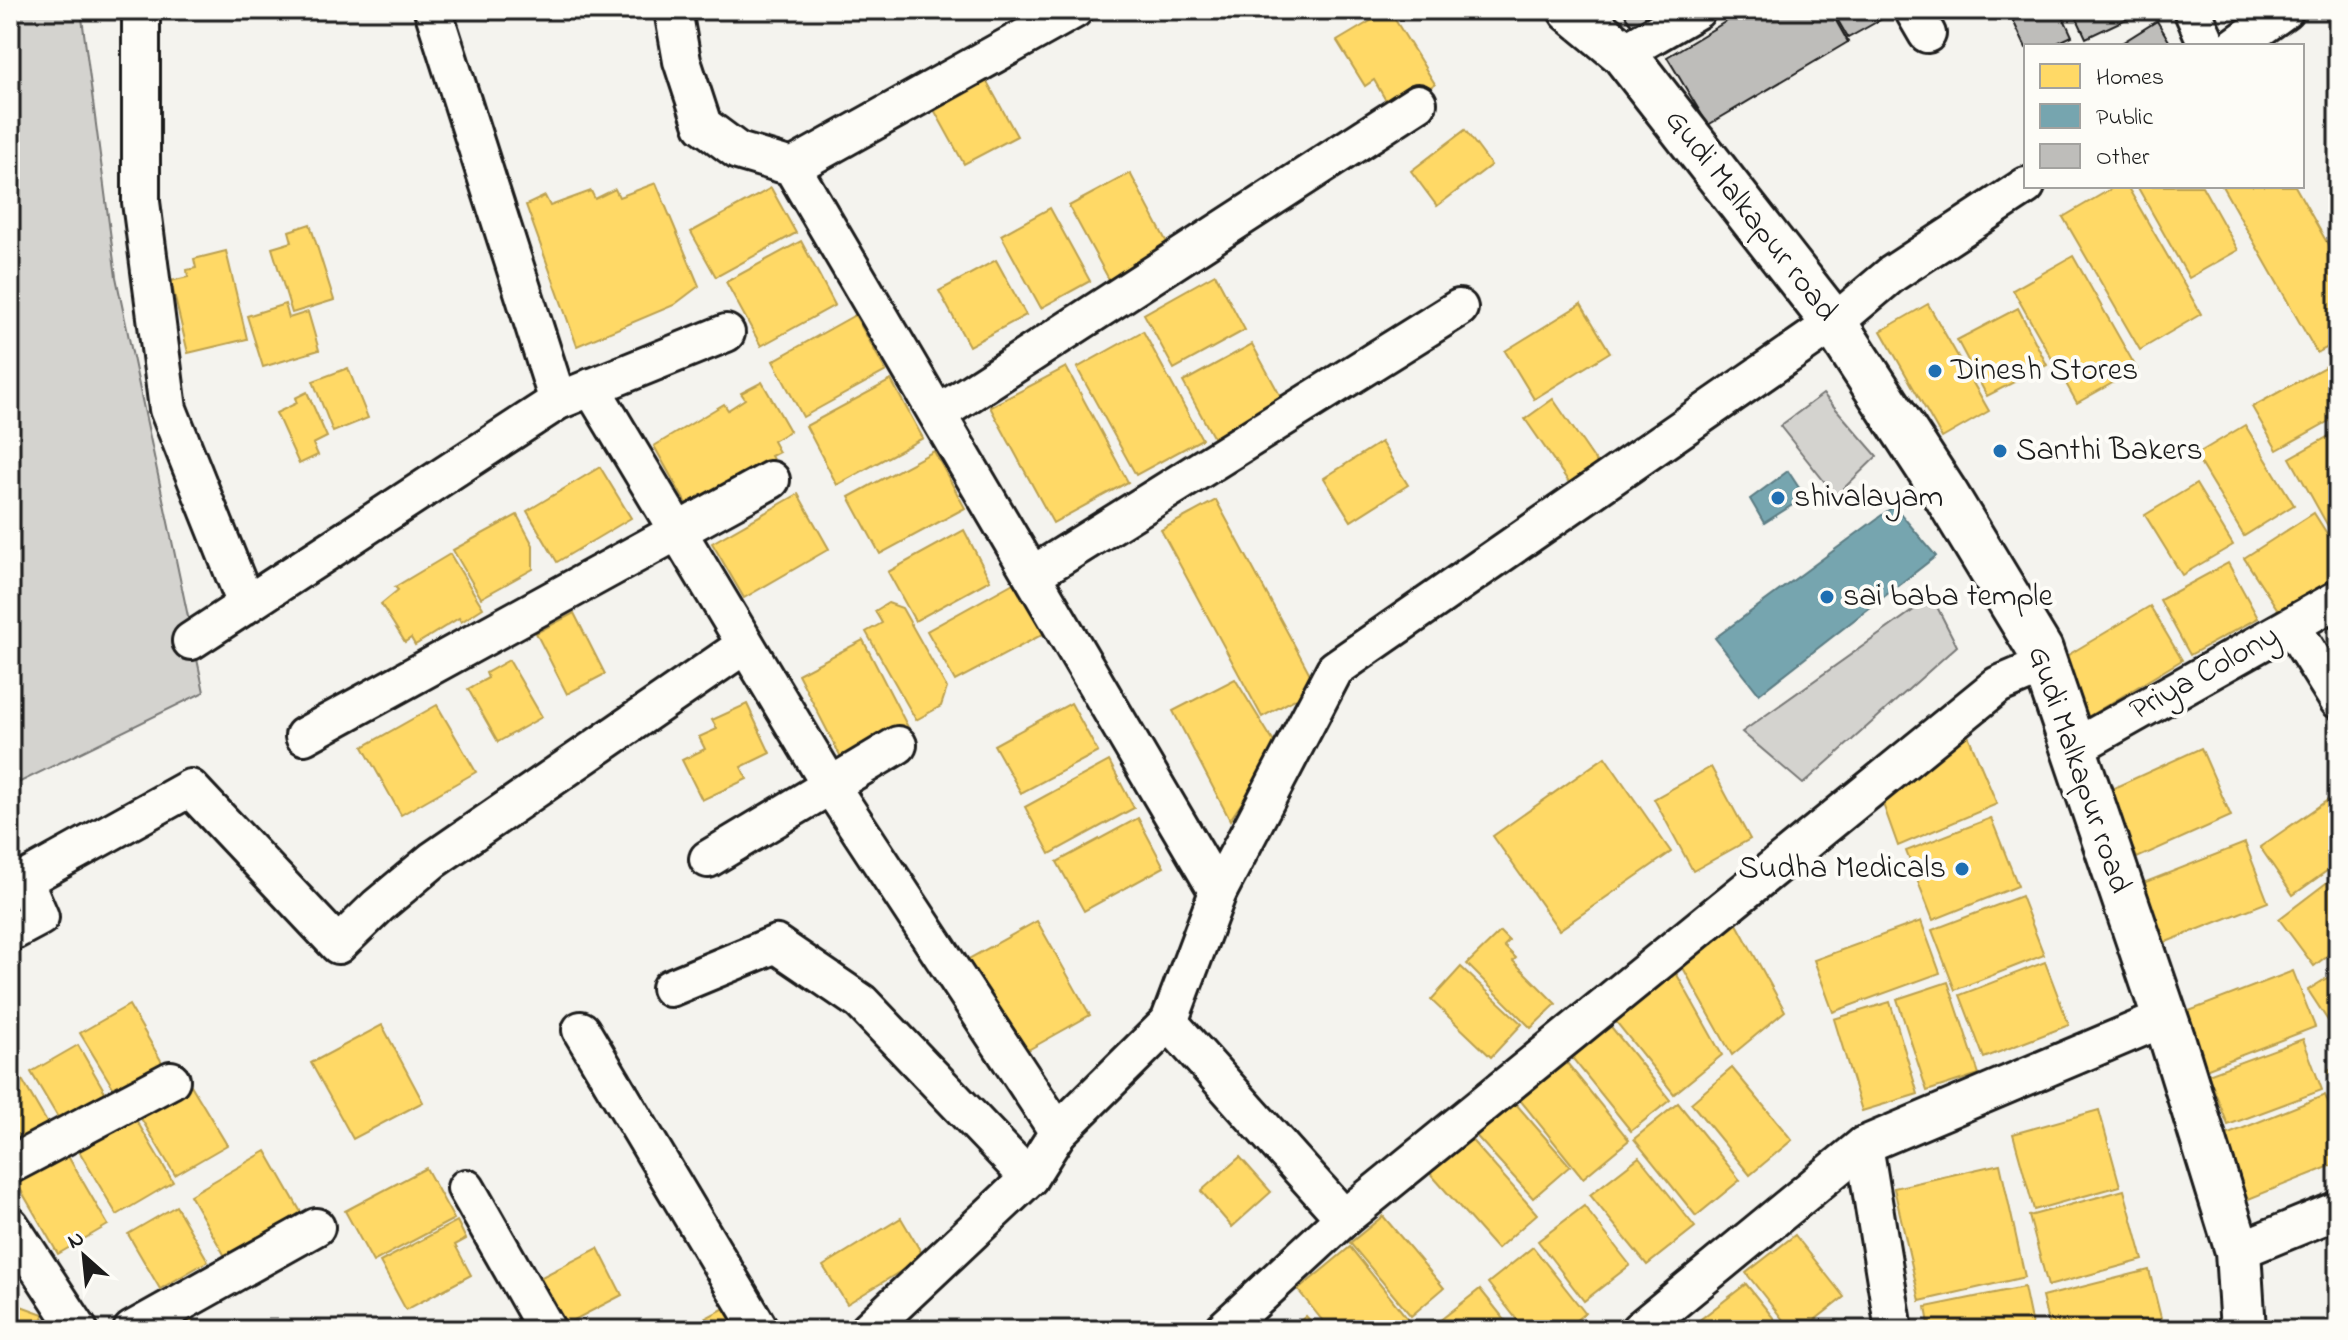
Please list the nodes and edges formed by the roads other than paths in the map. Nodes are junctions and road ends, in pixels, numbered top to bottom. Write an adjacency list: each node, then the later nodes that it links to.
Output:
1 (141, 10): 25 (street)
2 (433, 10): 19 (street)
3 (673, 10): 13 (street)
4 (1074, 10): 13 (street)
5 (1571, 10): 11 (street, Gudi Malkapur road)
6 (1697, 10): 11 (street)
7 (2192, 10): 9 (street)
8 (2285, 10): 10 (street)
9 (2207, 44)
10 (2238, 44)
11 (1623, 53): 16 (street, Gudi Malkapur road)
12 (1418, 103): 20 (street)
13 (792, 167): 20 (street)
14 (2024, 187): 16 (street)
15 (1459, 308): 23 (street)
16 (1834, 323): 29 (street, Gudi Malkapur road); 36 (street)
17 (726, 333): 18 (street)
18 (591, 387): 19 (street); 22 (street)
19 (558, 401): 25 (street)
20 (938, 414): 23 (street)
21 (771, 480): 22 (street)
22 (679, 531): 28 (street); 31 (street)
23 (1032, 575): 36 (street)
24 (2338, 599): 26 (street, Priya Colony)
25 (246, 604): 27 (street)
26 (2292, 626): 30 (street); 33 (street, Priya Colony)
27 (191, 641)
28 (745, 645): 34 (street); 37 (street)
29 (2045, 665): 33 (street, Gudi Malkapur road); 49 (street)
30 (2338, 700)
31 (304, 736)
32 (898, 745): 34 (street)
33 (2072, 749): 39 (street, Gudi Malkapur road)
34 (830, 785): 35 (street); 43 (street)
35 (708, 859)
36 (1218, 892): 40 (street)
37 (10, 933)
38 (670, 988): 46 (street)
39 (2165, 1018): 44 (street); 52 (street, Gudi Malkapur road)
40 (1169, 1022): 43 (street); 49 (street)
41 (581, 1030): 58 (street)
42 (171, 1080): 45 (street)
43 (1058, 1132): 46 (street)
44 (1864, 1145): 61 (street); 62 (street)
45 (10, 1165)
46 (1029, 1178): 59 (street)
47 (466, 1188): 57 (street)
48 (2338, 1210): 52 (street)
49 (1344, 1218): 60 (street)
50 (10, 1225): 55 (street)
51 (316, 1227): 56 (street)
52 (2238, 1251): 63 (street, Gudi Malkapur road)
53 (10, 1258): 54 (street)
54 (58, 1330)
55 (79, 1330)
56 (132, 1330)
57 (547, 1330)
58 (760, 1330)
59 (868, 1330)
60 (1223, 1330)
61 (1639, 1330)
62 (1894, 1330)
63 (2243, 1330)

